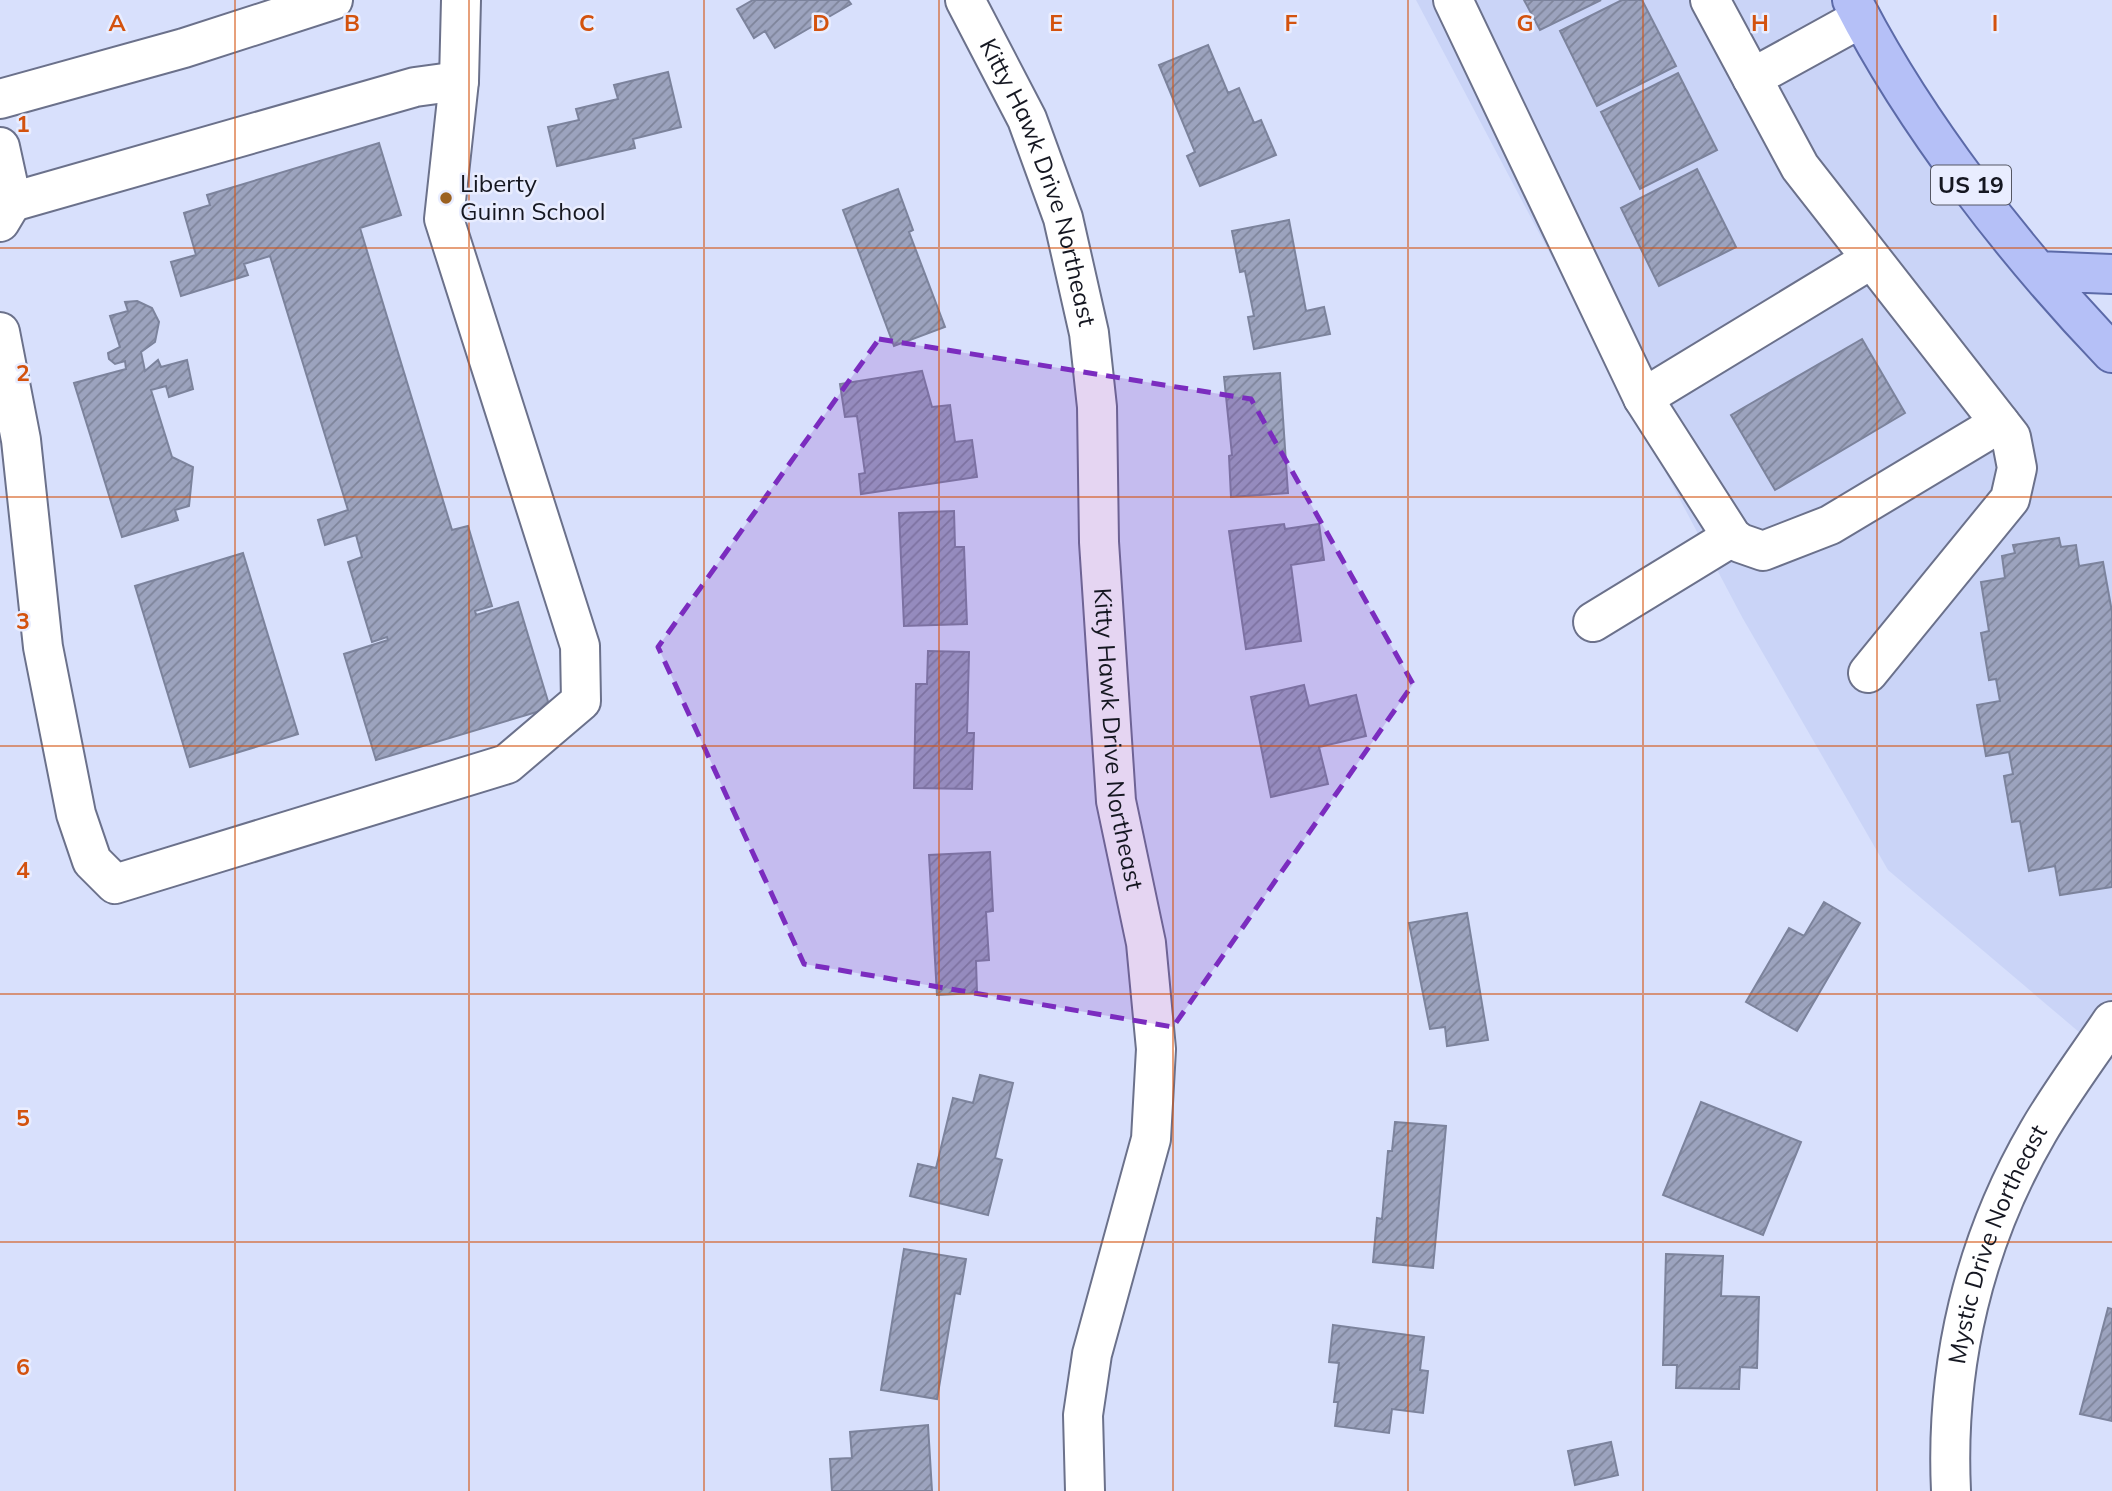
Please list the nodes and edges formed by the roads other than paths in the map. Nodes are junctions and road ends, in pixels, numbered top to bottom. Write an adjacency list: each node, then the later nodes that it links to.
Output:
1 (333, 0): 9 (street)
2 (461, 0): 8 (street)
3 (965, 0): 23 (street, Kitty Hawk Drive Northeast)
4 (1453, 0): 17 (street)
5 (1710, 0): 7 (street)
6 (1857, 9): 7 (street); 13 (main road, US 19)
7 (1752, 78): 12 (street)
8 (459, 81): 11 (street); 15 (street)
9 (0, 99)
10 (0, 147): 11 (street)
11 (6, 212)
12 (1870, 260): 17 (street); 18 (street)
13 (2038, 271): 14 (main road); 16 (main road, US 19)
14 (2112, 274)
15 (0, 332)
16 (2110, 348)
17 (1643, 398): 19 (street)
18 (2000, 423): 19 (street); 21 (street)
19 (1732, 537): 20 (street)
20 (1593, 622)
21 (1868, 673)
22 (2112, 1021): 24 (street, Mystic Drive Northeast)
23 (1085, 1491)
24 (1951, 1491)

